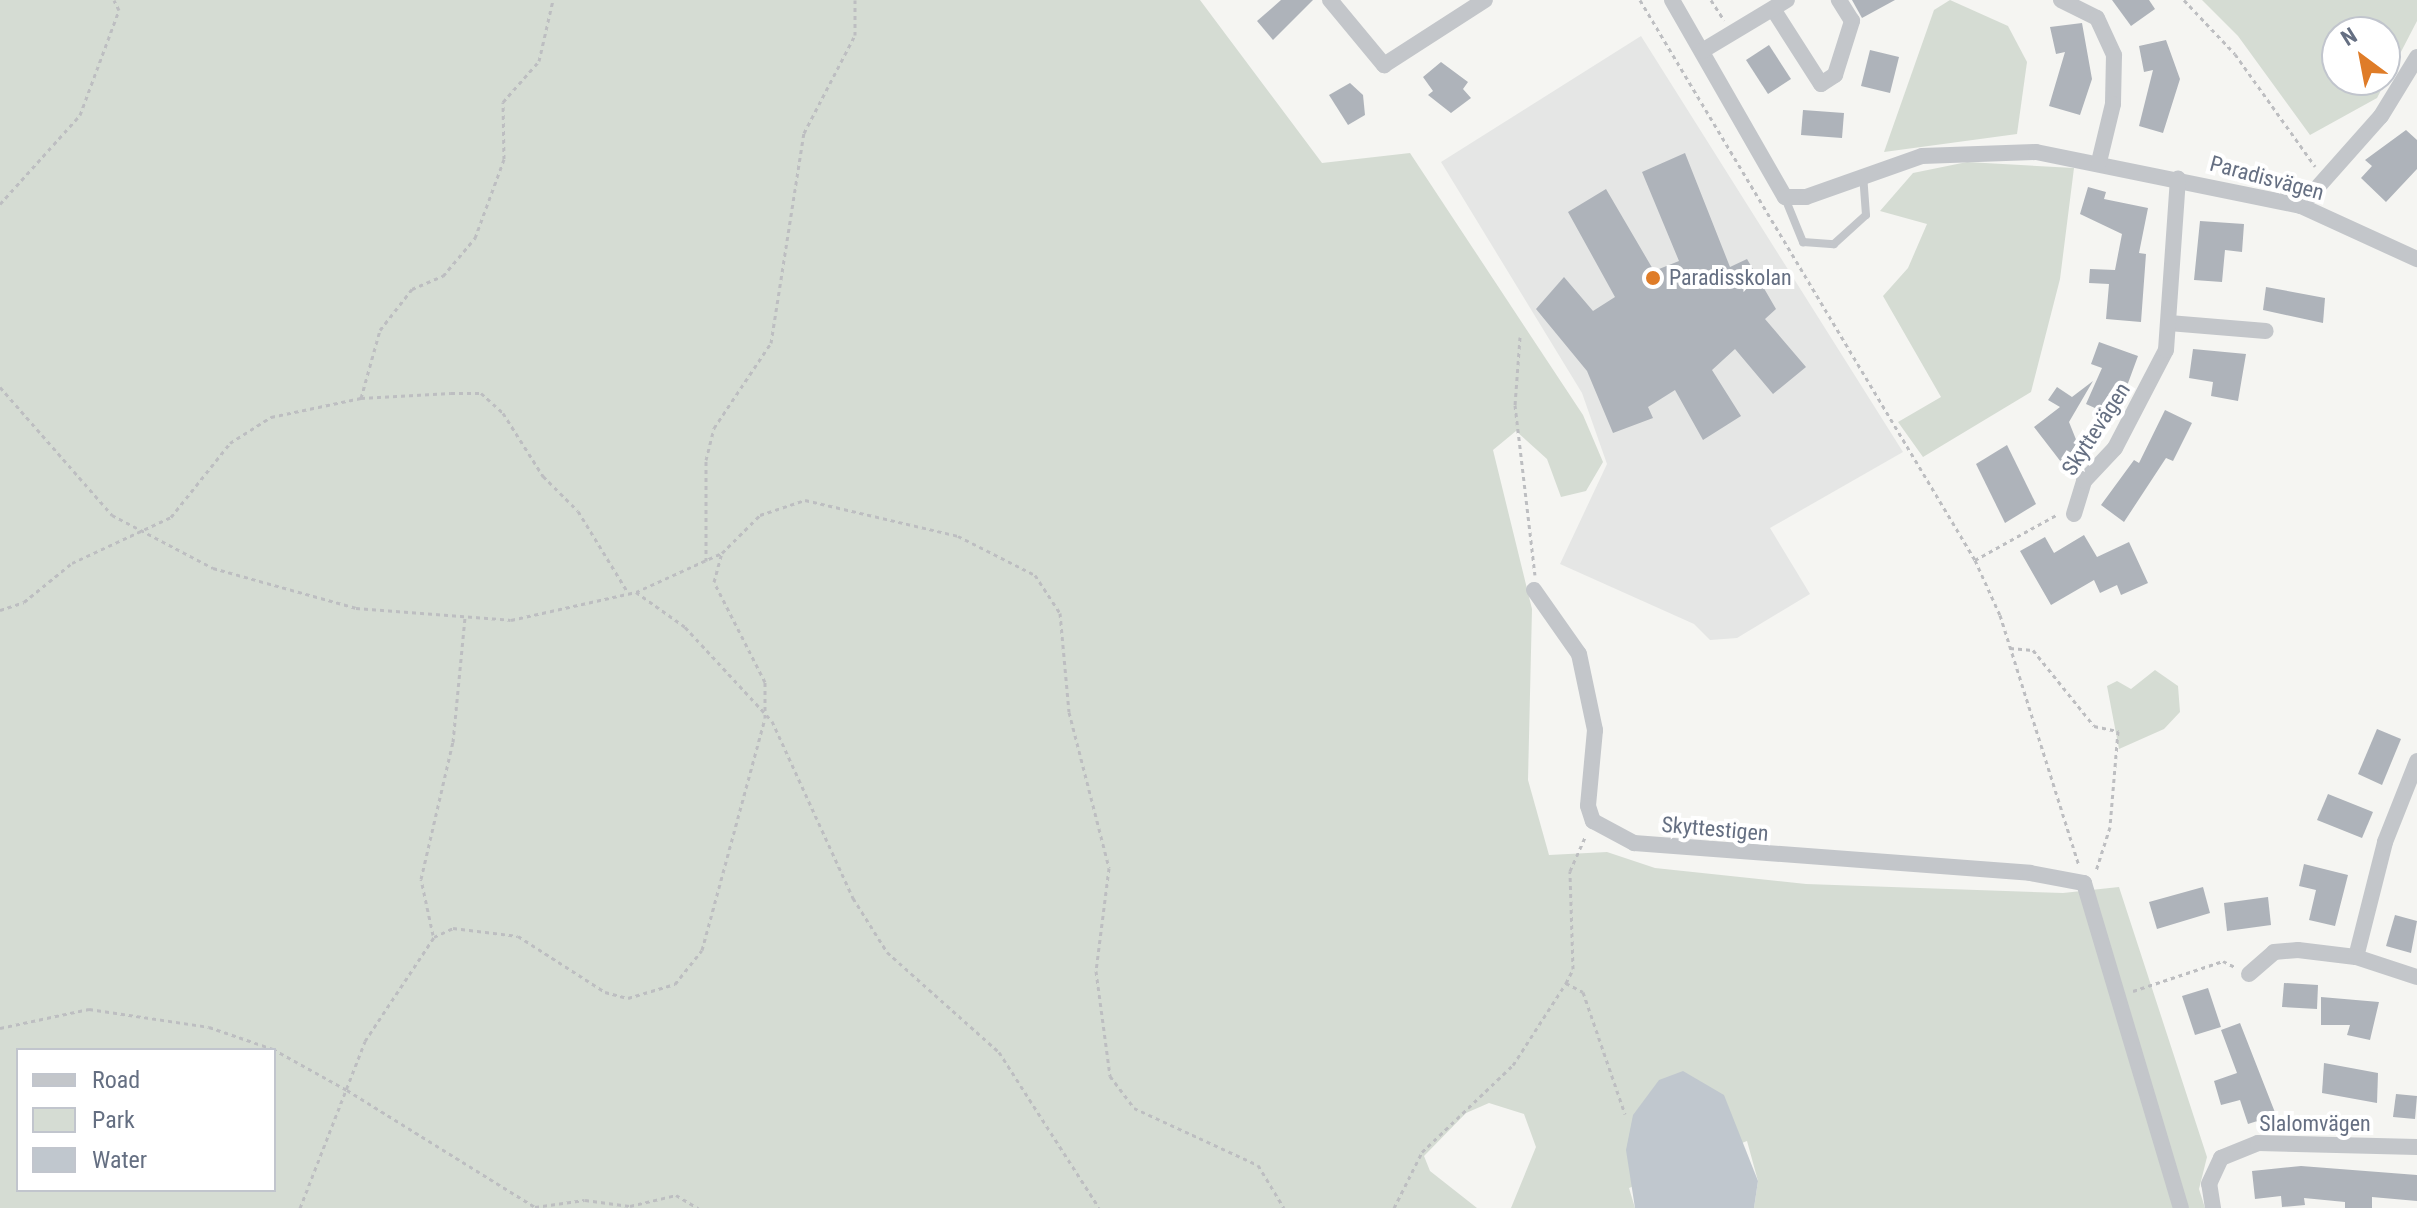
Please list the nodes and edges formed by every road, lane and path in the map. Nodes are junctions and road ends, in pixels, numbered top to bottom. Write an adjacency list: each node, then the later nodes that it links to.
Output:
1 (114, 0): 21 (path)
2 (553, 0): 28 (path)
3 (855, 0): 33 (path)
4 (1330, 0): 5 (street)
5 (1485, 0)
6 (1640, 0): 32 (path)
7 (1672, 0): 14 (street)
8 (1711, 0): 13 (path)
9 (1839, 0): 12 (street)
10 (2061, 0): 16 (street)
11 (2184, 0): 18 (path)
12 (1780, 4): 13 (street)
13 (1732, 33): 14 (street)
14 (1702, 51): 20 (street)
15 (2417, 57): 18 (street)
16 (2099, 162): 17 (street, Paradisvägen); 19 (street, Paradisvägen)
17 (1862, 174): 20 (street, Paradisvägen); 20 (lane)
18 (2322, 174): 22 (street)
19 (2178, 178): 22 (street, Paradisvägen); 24 (street, Skyttevägen)
20 (1785, 197)
21 (0, 204)
22 (2301, 206): 23 (street, Paradisvägen)
23 (2417, 259)
24 (2169, 323): 25 (street); 29 (street, Skyttevägen)
25 (2266, 331)
26 (1520, 337): 34 (path)
27 (0, 387): 30 (path)
28 (361, 398): 30 (path); 35 (path)
29 (2074, 514): 32 (path)
30 (135, 531): 37 (path); 38 (path)
31 (722, 553): 33 (path); 40 (path); 60 (path)
32 (1975, 560): 39 (path)
33 (706, 561): 36 (path)
34 (1534, 590): 42 (street)
35 (627, 592): 36 (path); 38 (path)
36 (636, 592): 40 (path)
37 (0, 610)
38 (465, 617): 44 (path)
39 (2010, 648): 43 (path); 43 (path)
40 (763, 707): 44 (path); 59 (path)
41 (2417, 761): 45 (street)
42 (1593, 821): 43 (street, Skyttestigen); 48 (path)
43 (2084, 883): 49 (street)
44 (434, 937): 53 (path)
45 (2356, 957): 46 (street); 47 (street)
46 (2249, 974): 49 (path)
47 (2417, 977)
48 (1566, 983): 54 (path); 61 (path)
49 (2118, 996): 62 (street)
50 (0, 1028): 51 (path)
51 (269, 1048)
52 (276, 1051): 53 (path)
53 (347, 1090): 57 (path); 58 (path)
54 (1625, 1114)
55 (2417, 1147): 56 (street, Slalomvägen)
56 (2211, 1207)
57 (300, 1208)
58 (698, 1208)
59 (1099, 1208)
60 (1284, 1208)
61 (1394, 1208)
62 (2181, 1208)

